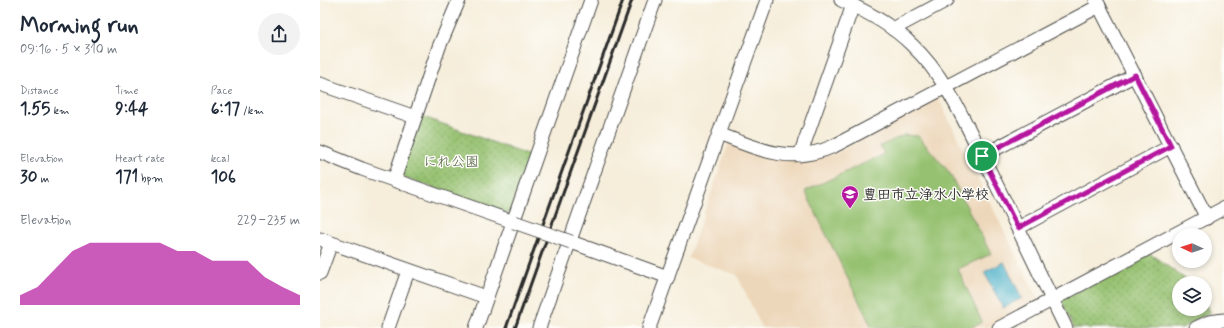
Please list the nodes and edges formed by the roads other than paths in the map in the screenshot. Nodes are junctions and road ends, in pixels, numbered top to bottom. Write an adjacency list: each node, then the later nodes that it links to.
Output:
1 (459, 0): 13 (street)
2 (591, 0): 22 (street)
3 (655, 0): 25 (street)
4 (767, 0): 14 (street)
5 (841, 0): 8 (street)
6 (947, 0): 9 (street)
7 (1097, 3): 10 (street); 12 (street)
8 (853, 5): 9 (street); 17 (street)
9 (893, 28): 12 (street)
10 (1135, 75): 15 (street); 18 (street)
11 (320, 84): 13 (street)
12 (946, 87): 17 (street); 18 (street)
13 (415, 118): 19 (street)
14 (719, 134): 17 (street); 28 (street)
15 (1171, 146): 21 (street); 23 (street)
16 (320, 152): 19 (street)
17 (800, 155)
18 (982, 156): 23 (street)
19 (394, 180): 22 (street)
20 (1224, 208): 21 (street)
21 (1207, 218): 30 (street)
22 (514, 222): 25 (street, bridge); 29 (street)
23 (1018, 228): 30 (street)
24 (325, 241): 26 (street); 27 (street)
25 (571, 242): 28 (street); 34 (street)
26 (408, 271): 29 (street); 32 (street)
27 (320, 273)
28 (668, 277): 35 (street)
29 (486, 297): 33 (street)
30 (1052, 300): 36 (street); 37 (street)
31 (1224, 320): 38 (street)
32 (388, 328)
33 (476, 328)
34 (540, 328)
35 (649, 328)
36 (999, 328)
37 (1066, 328)
38 (1196, 328)

